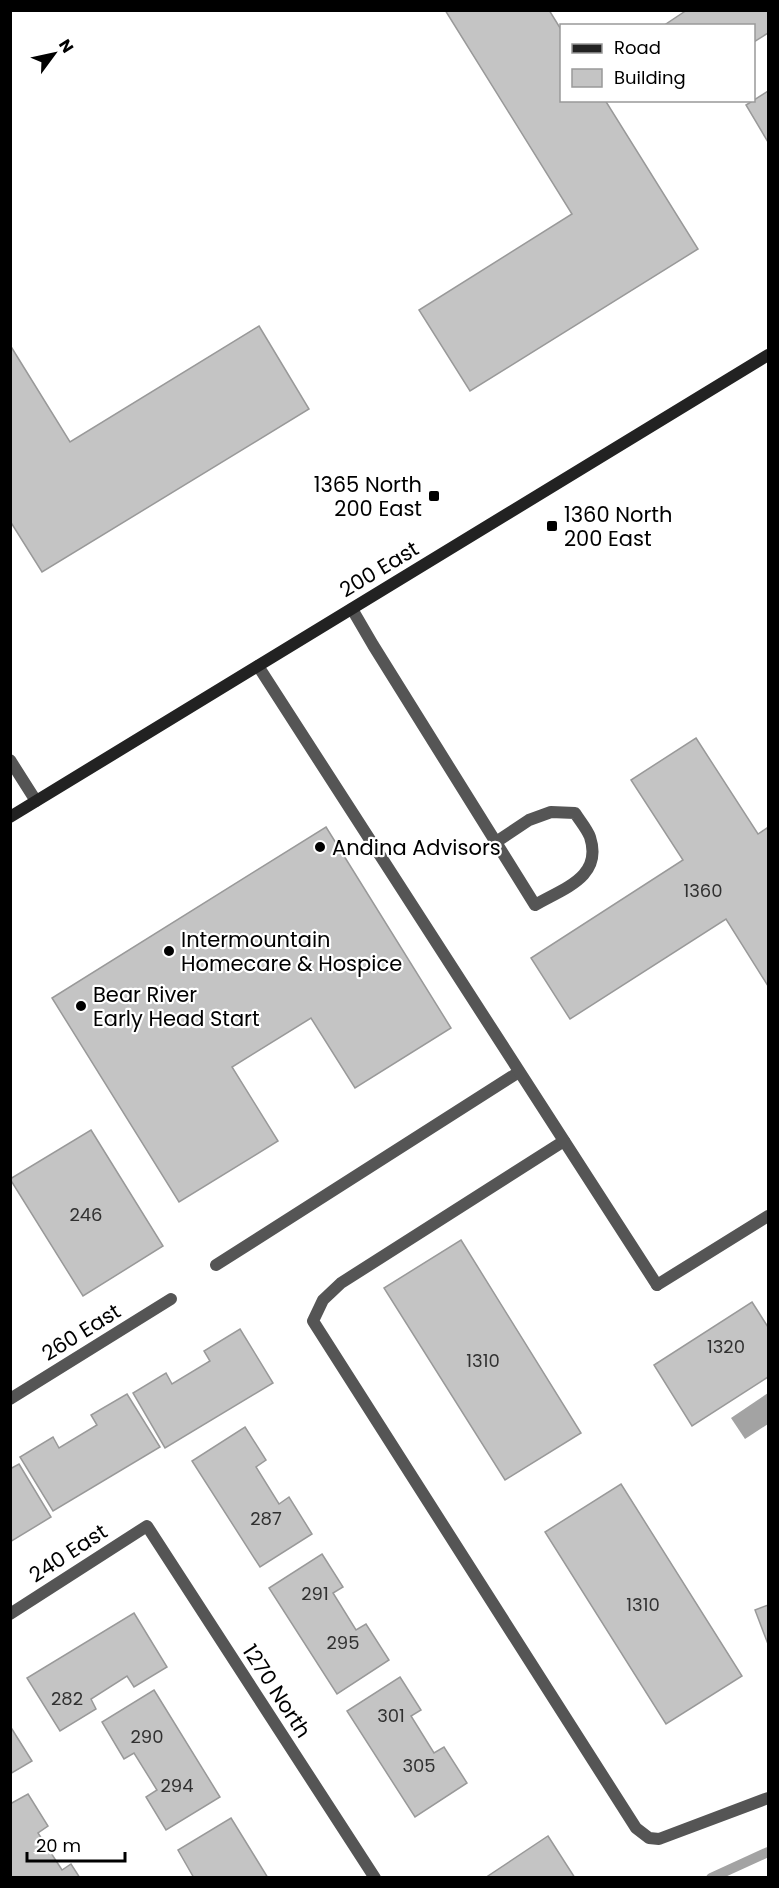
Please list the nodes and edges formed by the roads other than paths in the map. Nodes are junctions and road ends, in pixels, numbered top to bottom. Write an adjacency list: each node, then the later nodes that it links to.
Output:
1 (768, 355): 2 (main road, 200 East)
2 (352, 609): 3 (main road, 200 East); 7 (street)
3 (258, 666): 5 (main road, 200 East); 8 (street)
4 (10, 760): 5 (street)
5 (36, 801): 6 (main road, 200 East)
6 (10, 817)
7 (496, 842): 7 (street)
8 (519, 1072): 9 (street); 11 (street)
9 (564, 1141): 10 (street); 16 (street)
10 (768, 1216)
11 (216, 1265)
12 (171, 1299): 13 (street, 260 East)
13 (10, 1399)
14 (147, 1526): 15 (street, 240 East); 17 (street, 1270 North)
15 (10, 1614)
16 (768, 1798)
17 (375, 1878)

